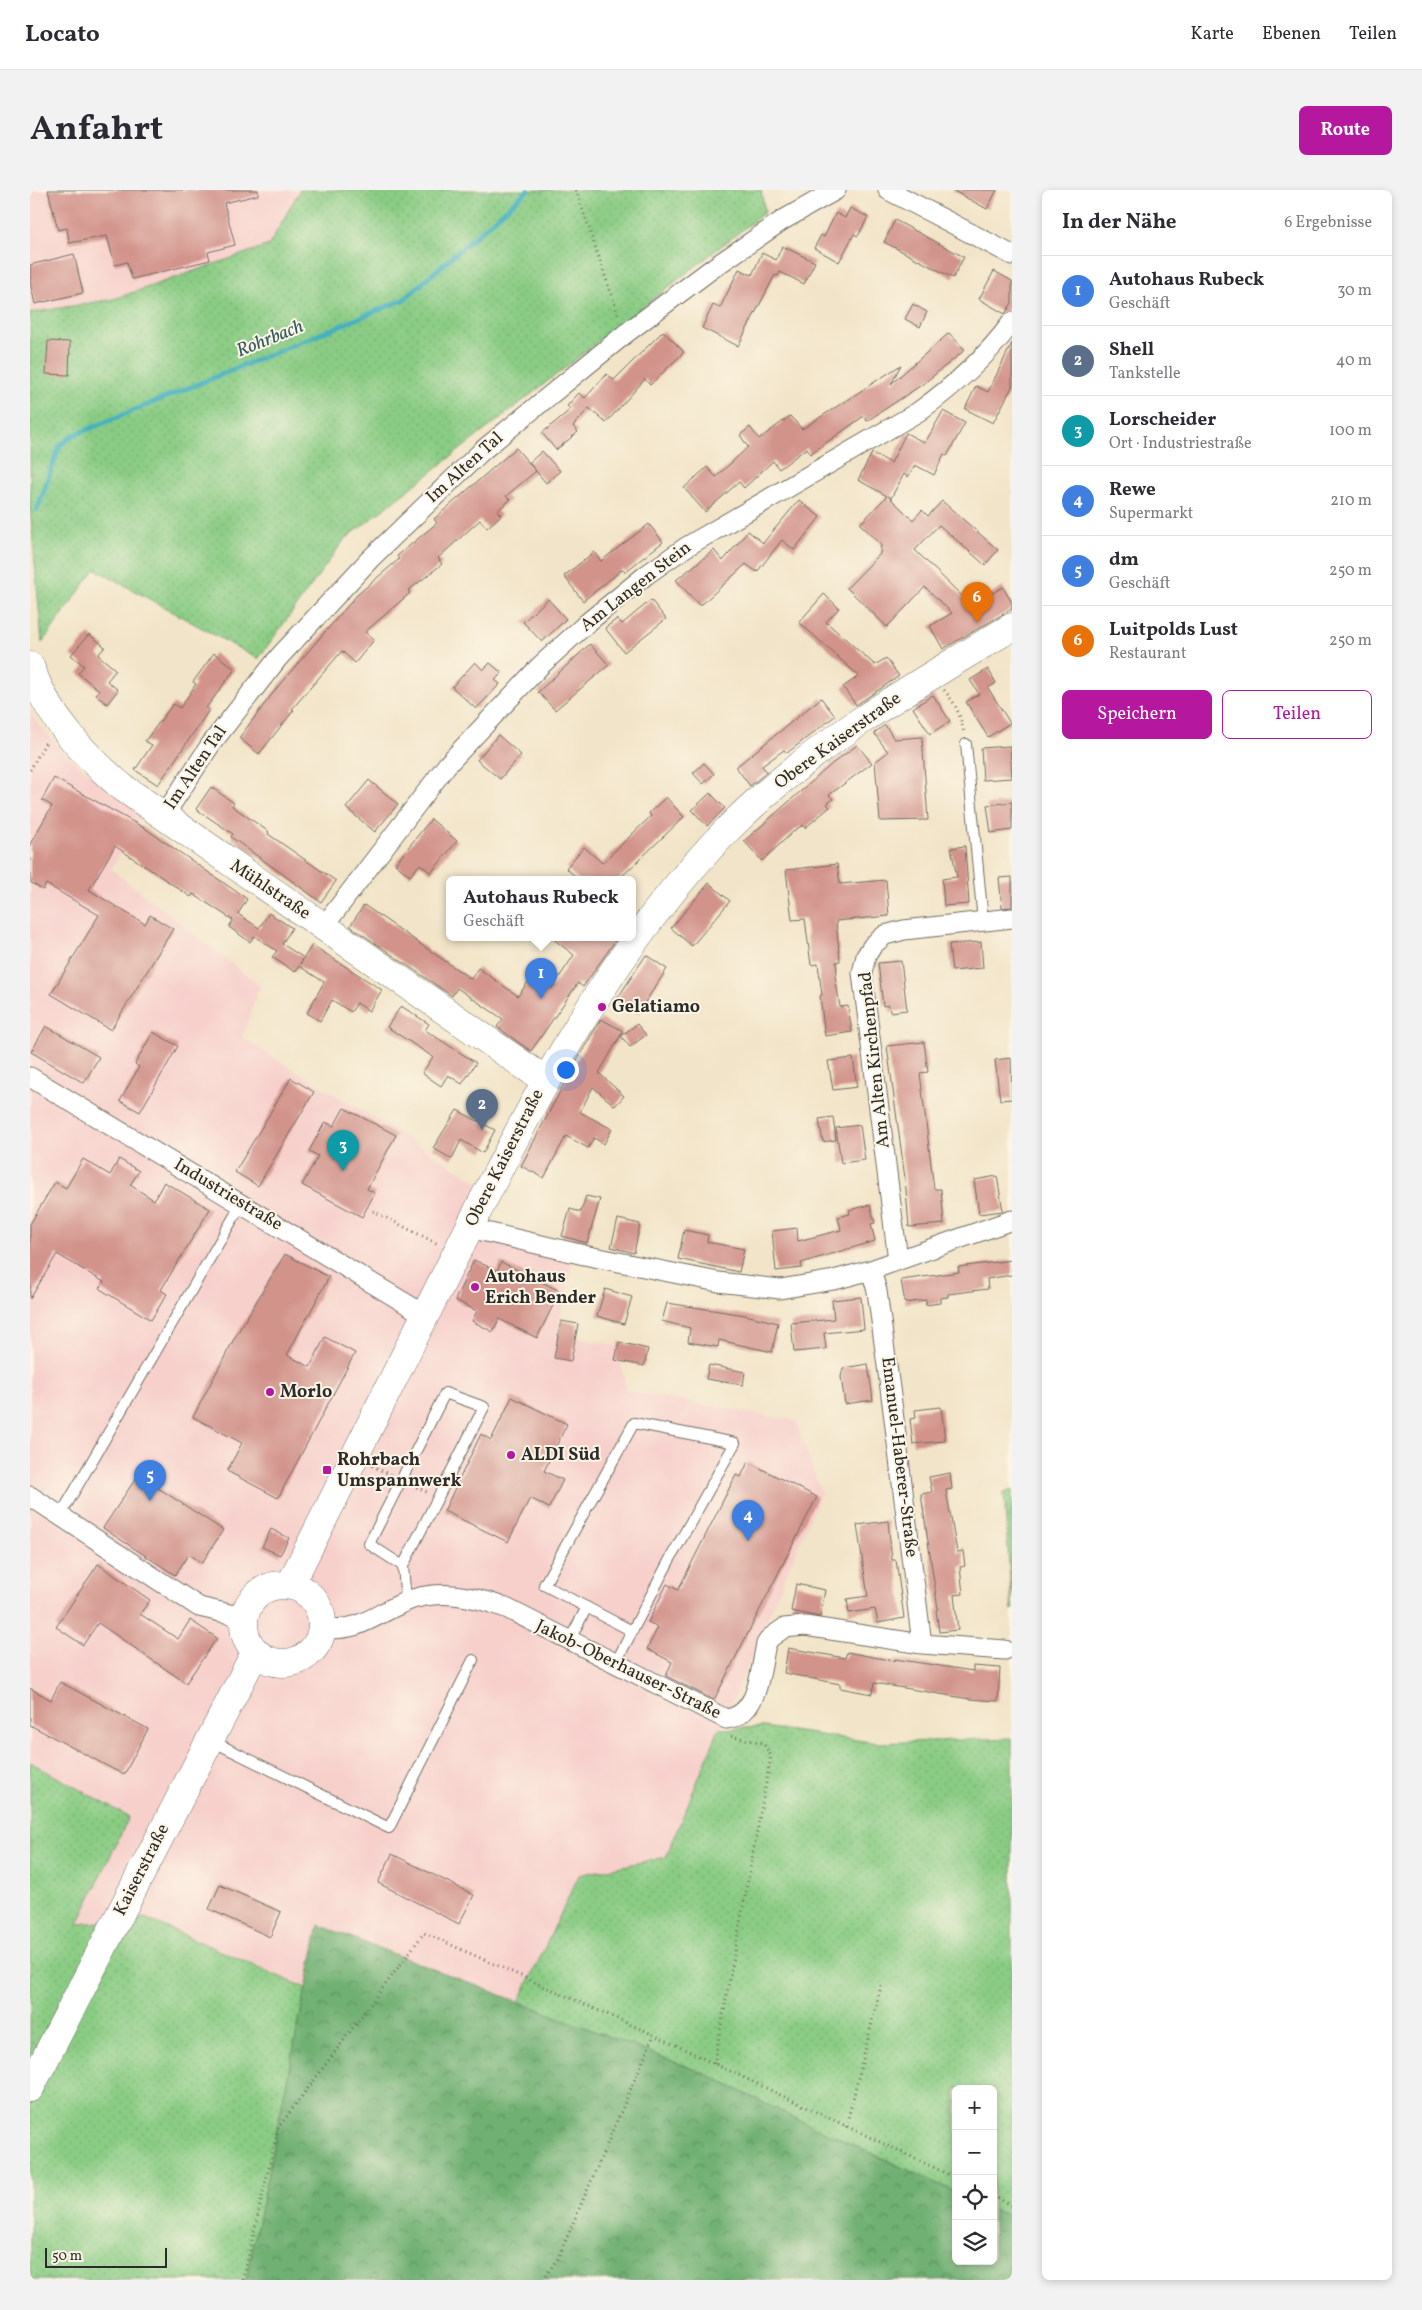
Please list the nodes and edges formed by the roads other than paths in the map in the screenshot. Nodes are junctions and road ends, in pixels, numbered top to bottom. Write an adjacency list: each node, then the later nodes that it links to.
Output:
1 (836, 190): 8 (street, Im Alten Tal)
2 (888, 190): 3 (street)
3 (1012, 255)
4 (1012, 322): 11 (street, Am Langen Stein)
5 (1012, 628): 12 (main road, Obere Kaiserstraße)
6 (30, 666): 8 (main road, Mühlstraße)
7 (966, 744): 10 (lane)
8 (163, 817): 11 (main road, Mühlstraße)
9 (1012, 918): 10 (street, Am Alten Kirchenpfad)
10 (983, 921): 19 (street, Am Alten Kirchenpfad)
11 (324, 926): 15 (main road, Mühlstraße)
12 (636, 940)
13 (636, 941): 15 (main road, Obere Kaiserstraße)
14 (30, 1077): 16 (street, Industriestraße)
15 (545, 1080): 18 (main road, Obere Kaiserstraße)
16 (242, 1203): 21 (street, Industriestraße); 23 (lane)
17 (1012, 1220): 19 (street)
18 (469, 1228): 20 (street); 21 (main road, Obere Kaiserstraße)
19 (898, 1260): 20 (street)
20 (871, 1270): 32 (street, Emanuel-Haberer-Straße)
21 (425, 1315): 25 (main road, Obere Kaiserstraße)
22 (30, 1496): 23 (street)
23 (60, 1516): 28 (street)
24 (403, 1566): 24 (lane); 26 (lane)
25 (290, 1585): 28 (main road); 29 (main road)
26 (406, 1602): 29 (street, Jakob-Oberhauser-Straße); 31 (street, Jakob-Oberhauser-Straße)
27 (587, 1608): 30 (lane); 30 (lane); 31 (lane)
28 (244, 1617): 34 (main road)
29 (322, 1628): 34 (main road)
30 (632, 1631): 36 (lane)
31 (569, 1641): 36 (street, Jakob-Oberhauser-Straße)
32 (922, 1644): 33 (street, Jakob-Oberhauser-Straße); 36 (street, Jakob-Oberhauser-Straße)
33 (1005, 1650)
34 (255, 1653): 37 (main road, Kaiserstraße)
35 (473, 1660): 37 (lane)
36 (615, 1664)
37 (209, 1740): 38 (main road, Kaiserstraße)
38 (30, 2088)

